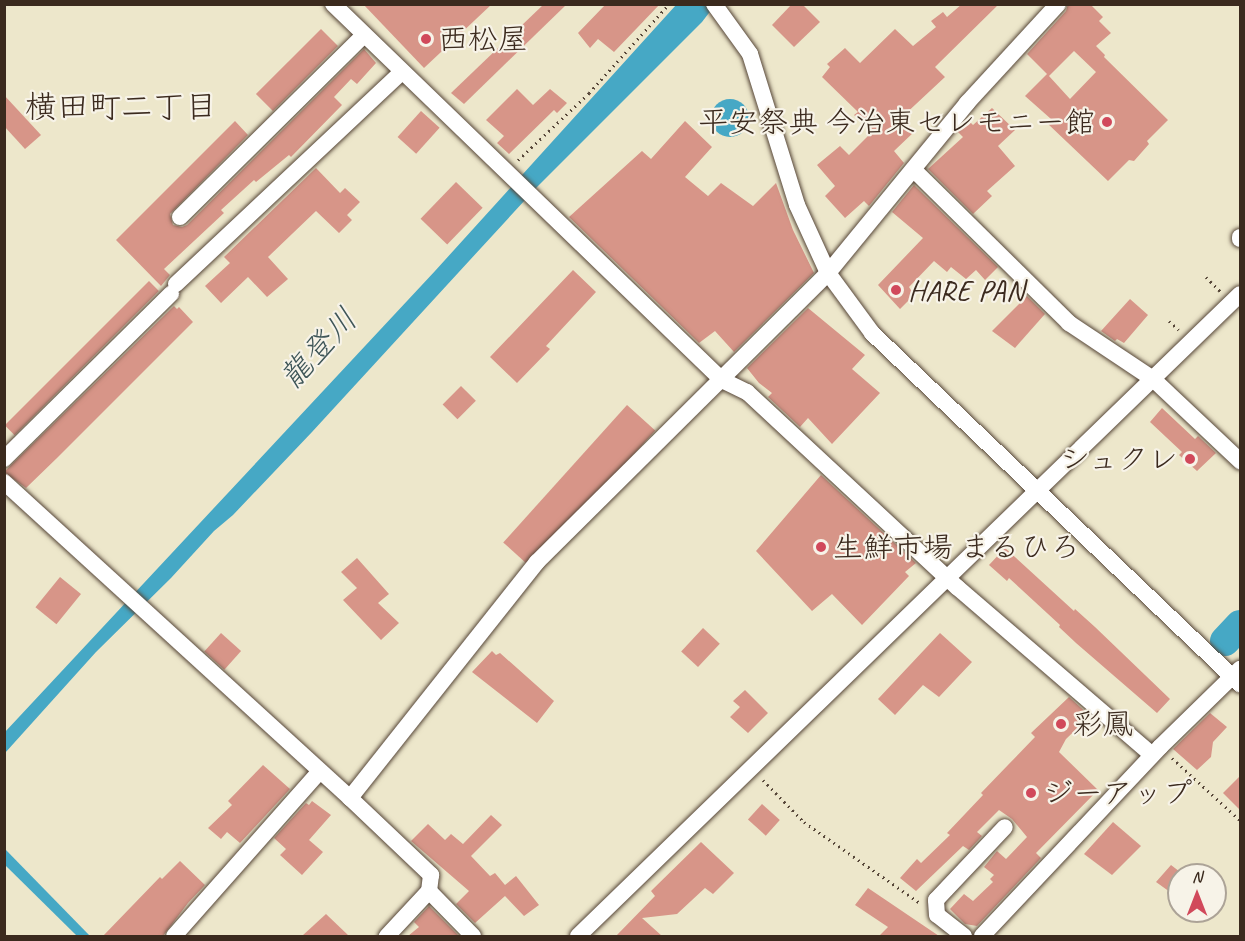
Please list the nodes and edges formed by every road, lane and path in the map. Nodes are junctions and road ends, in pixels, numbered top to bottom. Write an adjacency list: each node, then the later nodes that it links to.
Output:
1 (333, 4): 5 (street)
2 (669, 4): 8 (path)
3 (714, 4): 10 (street)
4 (1058, 4): 7 (street)
5 (364, 35): 6 (street); 9 (street)
6 (402, 72): 8 (street); 14 (street)
7 (914, 170): 10 (street); 12 (street)
8 (506, 172): 13 (street)
9 (180, 218)
10 (828, 273): 13 (street); 17 (street)
11 (1240, 294): 12 (street)
12 (1153, 379): 15 (street); 17 (street)
13 (722, 380): 18 (street); 23 (street)
14 (4, 459)
15 (1240, 462)
16 (4, 482): 21 (street)
17 (1038, 489): 18 (street); 19 (street)
18 (948, 577): 20 (street); 31 (street)
19 (1238, 676): 20 (street)
20 (1156, 751): 24 (path); 33 (street)
21 (319, 772): 23 (street); 28 (street)
22 (760, 776): 27 (path)
23 (350, 798): 26 (street)
24 (1240, 820)
25 (1005, 827): 27 (street)
26 (429, 891): 29 (street); 30 (street)
27 (937, 915): 32 (street)
28 (174, 936)
29 (387, 936)
30 (473, 936)
31 (578, 936)
32 (964, 936)
33 (982, 936)

